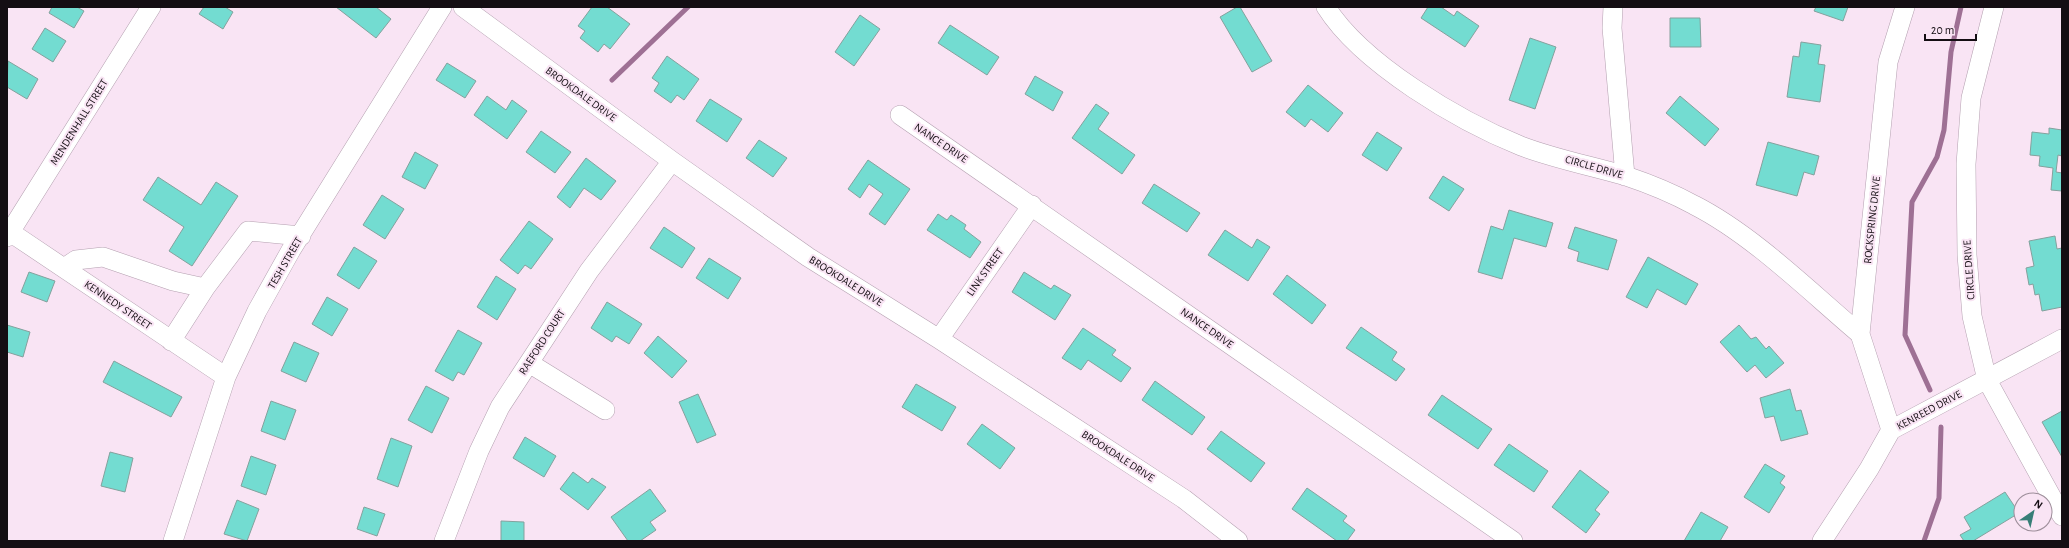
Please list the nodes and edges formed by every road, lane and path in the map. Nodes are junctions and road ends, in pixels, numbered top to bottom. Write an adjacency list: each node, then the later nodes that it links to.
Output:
1 (151, 7): 12 (street, MENDENHALL STREET)
2 (442, 7): 13 (street, TESH STREET)
3 (463, 7): 9 (street, BROOKDALE DRIVE)
4 (1326, 7): 10 (street, CIRCLE DRIVE)
5 (1613, 7): 10 (street)
6 (1905, 7): 16 (street, ROCKSPRING DRIVE)
7 (1994, 7): 22 (street, CIRCLE DRIVE)
8 (900, 115): 11 (street, NANCE DRIVE)
9 (672, 161): 17 (street, BROOKDALE DRIVE); 20 (street, RAEFORD COURT)
10 (1625, 176): 16 (street, CIRCLE DRIVE)
11 (1032, 206): 17 (street, LINK STREET); 29 (street, NANCE DRIVE)
12 (8, 234): 14 (street, KENNEDY STREET)
13 (301, 236): 15 (street); 21 (street, TESH STREET)
14 (64, 268): 15 (street); 19 (street, KENNEDY STREET)
15 (205, 288): 19 (street)
16 (1860, 334): 24 (street, ROCKSPRING DRIVE)
17 (939, 339): 28 (street, BROOKDALE DRIVE)
18 (2062, 339): 22 (street, KENREED DRIVE)
19 (171, 341): 21 (street, KENNEDY STREET)
20 (529, 363): 23 (street); 27 (street, RAEFORD COURT)
21 (226, 377): 26 (street, TESH STREET)
22 (1987, 380): 24 (street, KENREED DRIVE); 25 (street, CIRCLE DRIVE)
23 (605, 410)
24 (1891, 430): 30 (street, KENREED DRIVE)
25 (2062, 516)
26 (173, 541)
27 (444, 541)
28 (1238, 541)
29 (1513, 541)
30 (1822, 541)

